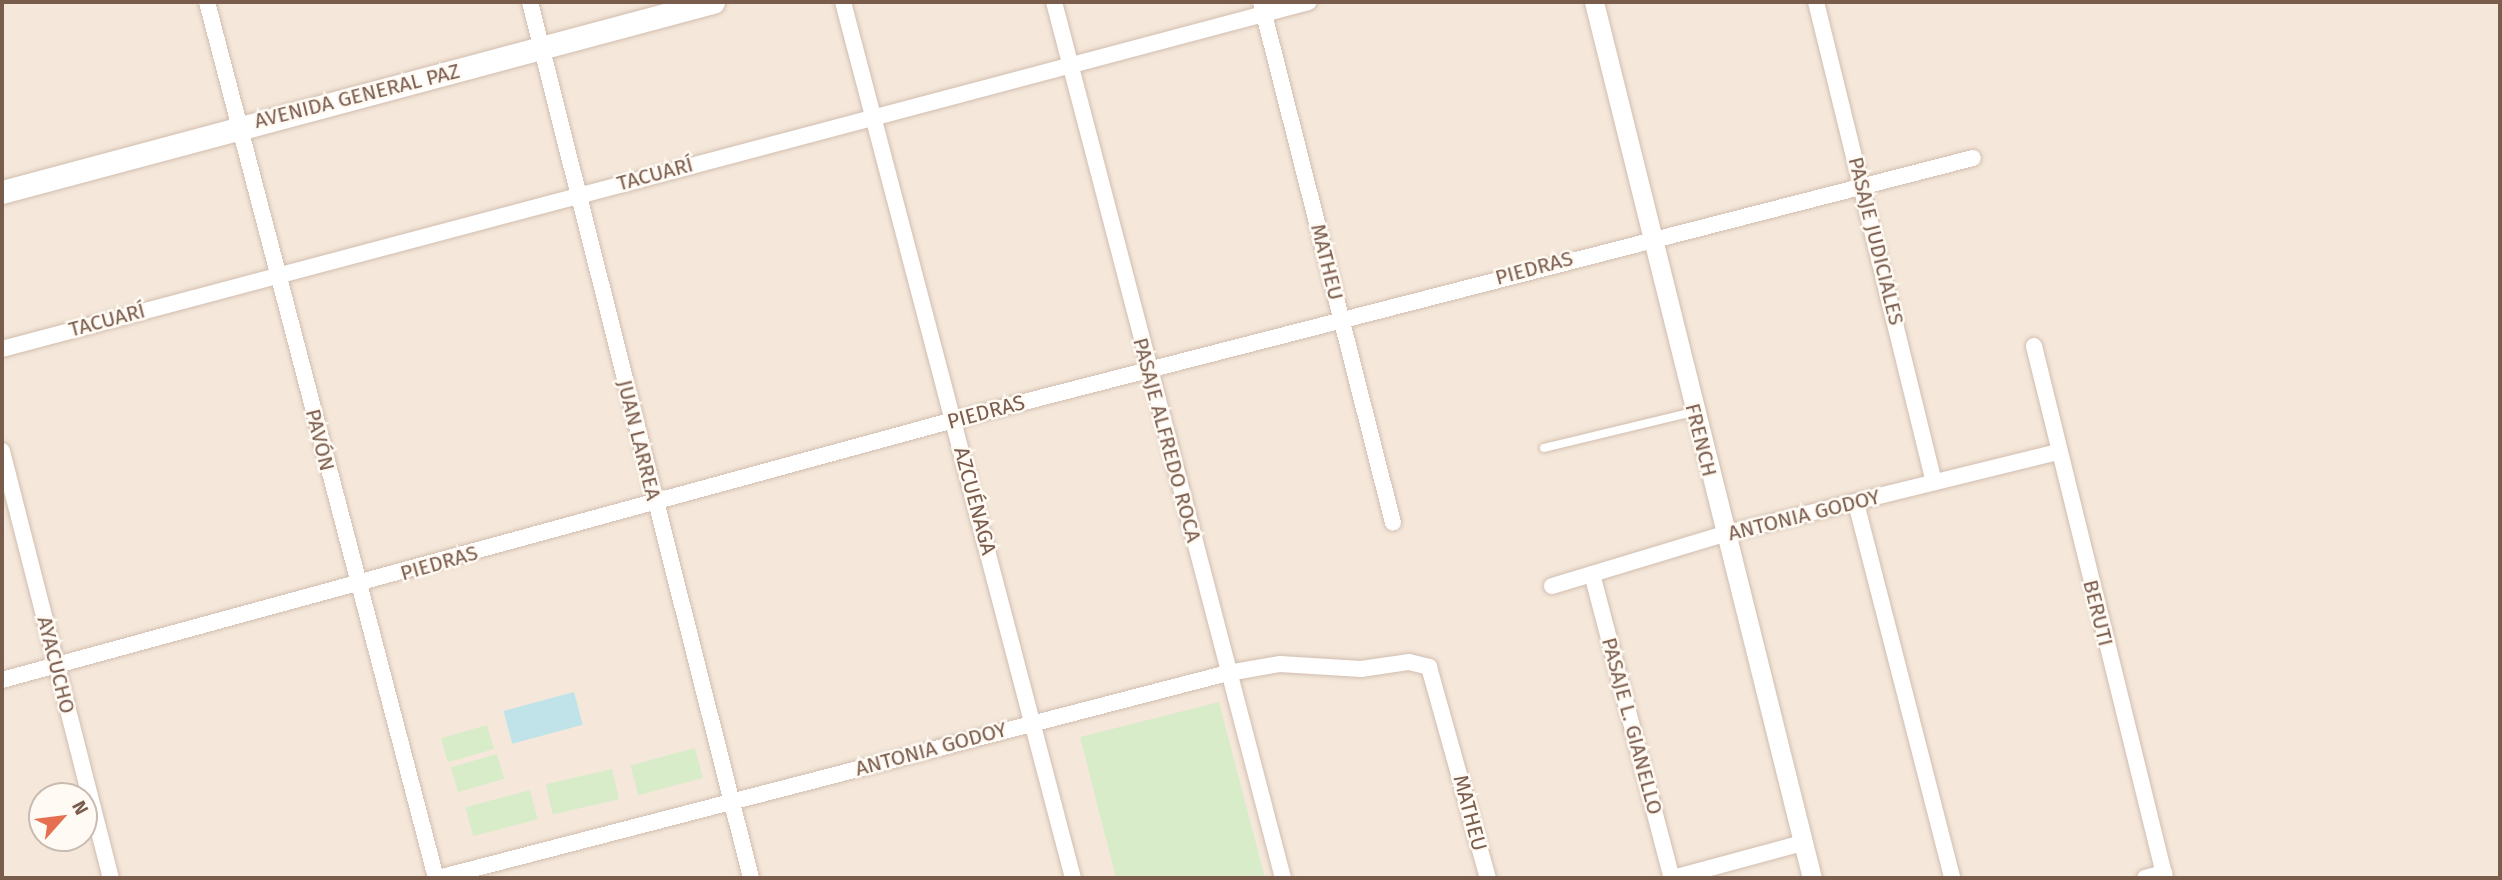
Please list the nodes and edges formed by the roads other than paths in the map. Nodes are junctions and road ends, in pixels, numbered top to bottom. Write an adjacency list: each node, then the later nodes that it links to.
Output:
1 (207, 2): 13 (street, PAVÓN)
2 (530, 2): 10 (street, JUAN LARREA)
3 (713, 2): 10 (main road, AVENIDA GENERAL PAZ)
4 (843, 2): 12 (street, AZCUÉNAGA)
5 (1055, 2): 11 (street, PASAJE ALFREDO ROCA)
6 (1309, 2): 9 (street, TACUARÍ)
7 (1594, 2): 18 (street, FRENCH)
8 (1816, 2): 15 (street, PASAJE JUDICIALES)
9 (1262, 8): 11 (street, TACUARÍ); 20 (street, MATHEU)
10 (542, 49): 13 (main road, AVENIDA GENERAL PAZ); 17 (street, JUAN LARREA)
11 (1069, 63): 12 (street, TACUARÍ); 23 (street, PASAJE ALFREDO ROCA)
12 (876, 115): 17 (street, TACUARÍ); 25 (street, AZCUÉNAGA)
13 (240, 126): 16 (main road, AVENIDA GENERAL PAZ); 19 (street, PAVÓN)
14 (1973, 158): 15 (street, PIEDRAS)
15 (1863, 185): 18 (street, PIEDRAS); 29 (street, PASAJE JUDICIALES)
16 (2, 192)
17 (579, 195): 19 (street, TACUARÍ); 30 (street, JUAN LARREA)
18 (1649, 239): 20 (street, PIEDRAS); 24 (street, FRENCH)
19 (279, 274): 22 (street, TACUARÍ); 36 (street, PAVÓN)
20 (1341, 318): 23 (street, PIEDRAS); 32 (street, MATHEU)
21 (2034, 346): 28 (street, BERUTI)
22 (2, 349)
23 (1149, 369): 25 (street, PIEDRAS); 39 (street, PASAJE ALFREDO ROCA)
24 (1693, 412): 26 (lane); 33 (street, FRENCH)
25 (954, 420): 30 (street, PIEDRAS); 41 (street, AZCUÉNAGA)
26 (1544, 448)
27 (2, 451): 37 (street, AYACUCHO)
28 (2057, 452): 29 (street, ANTONIA GODOY); 44 (street, BERUTI)
29 (1934, 482): 31 (street, ANTONIA GODOY)
30 (654, 502): 36 (street, PIEDRAS); 42 (street, JUAN LARREA)
31 (1856, 503): 33 (street, ANTONIA GODOY); 53 (street)
32 (1393, 523)
33 (1724, 534): 34 (street, ANTONIA GODOY); 43 (street, FRENCH)
34 (1592, 574): 35 (street, ANTONIA GODOY); 51 (street, PASAJE L. GIANELLO)
35 (1552, 586)
36 (356, 587): 37 (street, PIEDRAS); 46 (street, PAVÓN)
37 (56, 666): 40 (street, PIEDRAS); 45 (street, AYACUCHO)
38 (1430, 667): 39 (street, ANTONIA GODOY); 50 (street, MATHEU)
39 (1228, 673): 41 (street, ANTONIA GODOY); 49 (street, PASAJE ALFREDO ROCA)
40 (2, 680)
41 (1033, 722): 42 (street, ANTONIA GODOY); 48 (street, AZCUÉNAGA)
42 (732, 802): 46 (street, ANTONIA GODOY); 47 (street, JUAN LARREA)
43 (1803, 843): 51 (street); 52 (street, FRENCH)
44 (2164, 876): 54 (street)
45 (111, 878)
46 (437, 878)
47 (751, 878)
48 (1073, 878)
49 (1283, 878)
50 (1488, 878)
51 (1672, 878)
52 (1812, 878)
53 (1952, 878)
54 (2145, 878)

